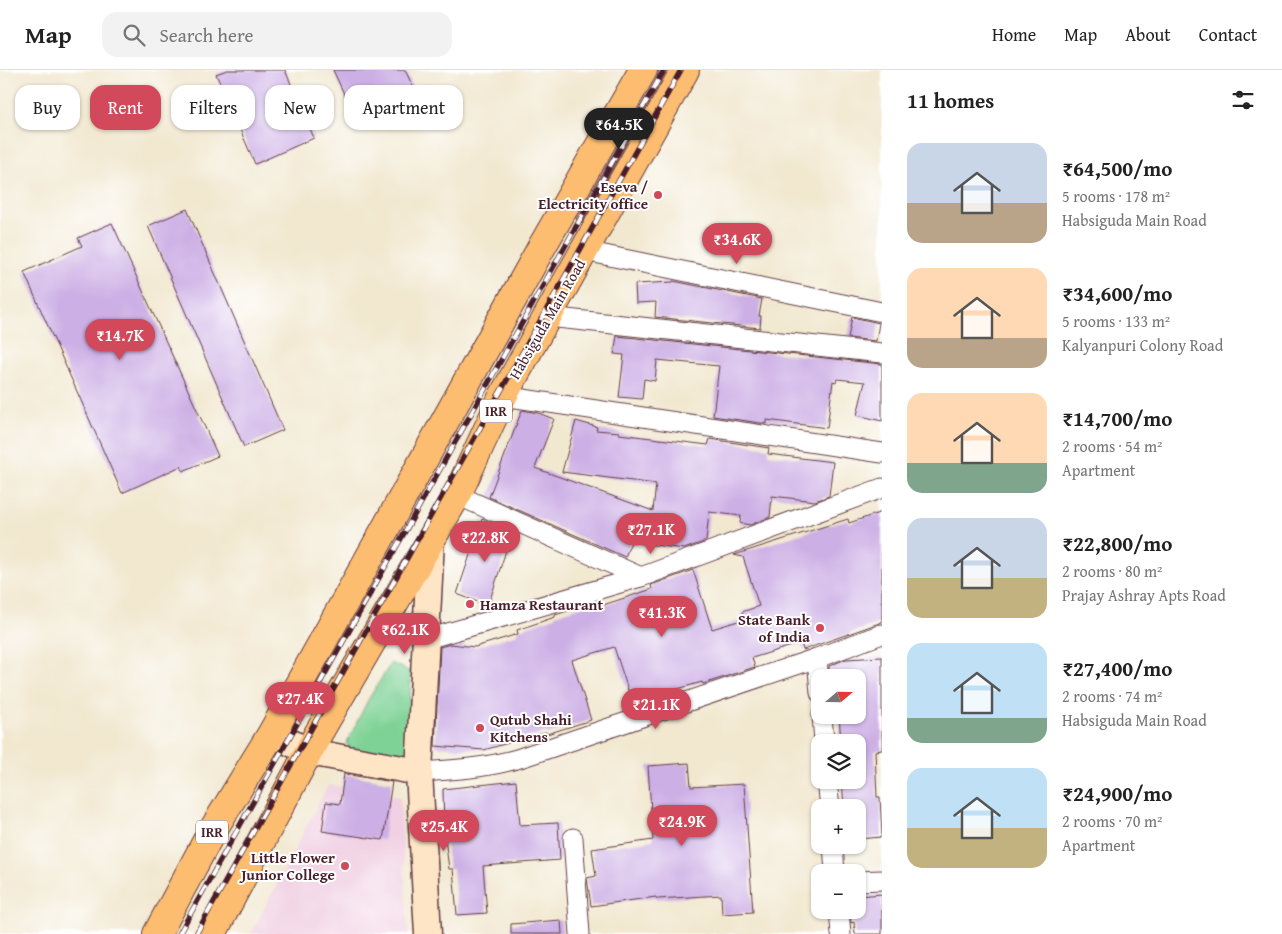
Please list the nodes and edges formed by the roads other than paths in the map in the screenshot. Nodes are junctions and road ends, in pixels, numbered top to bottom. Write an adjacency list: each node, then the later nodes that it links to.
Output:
1 (643, 70): 17 (main road, IRR)
2 (685, 70): 3 (main road, Habsiguda Main Road / IRR)
3 (585, 251): 4 (street); 5 (main road, Habsiguda Main Road / IRR)
4 (882, 312)
5 (548, 317): 6 (street); 7 (main road, Habsiguda Main Road / IRR)
6 (882, 353)
7 (503, 396): 8 (street); 10 (main road, Habsiguda Main Road / IRR)
8 (882, 453)
9 (882, 488): 12 (street)
10 (457, 495): 11 (main road, Habsiguda Main Road / IRR); 12 (street)
11 (431, 540): 14 (main road); 18 (main road, Habsiguda Main Road / IRR)
12 (641, 577): 14 (street)
13 (882, 634): 15 (street)
14 (427, 639): 19 (main road)
15 (817, 658): 16 (street); 19 (street)
16 (818, 669)
17 (272, 733): 18 (main road); 24 (main road, IRR)
18 (309, 752): 19 (main road); 25 (main road, IRR)
19 (419, 772): 26 (main road)
20 (573, 838): 27 (street)
21 (882, 880): 22 (street)
22 (866, 881)
23 (840, 919): 28 (street)
24 (156, 934)
25 (212, 934)
26 (428, 934)
27 (580, 934)
28 (841, 934)

